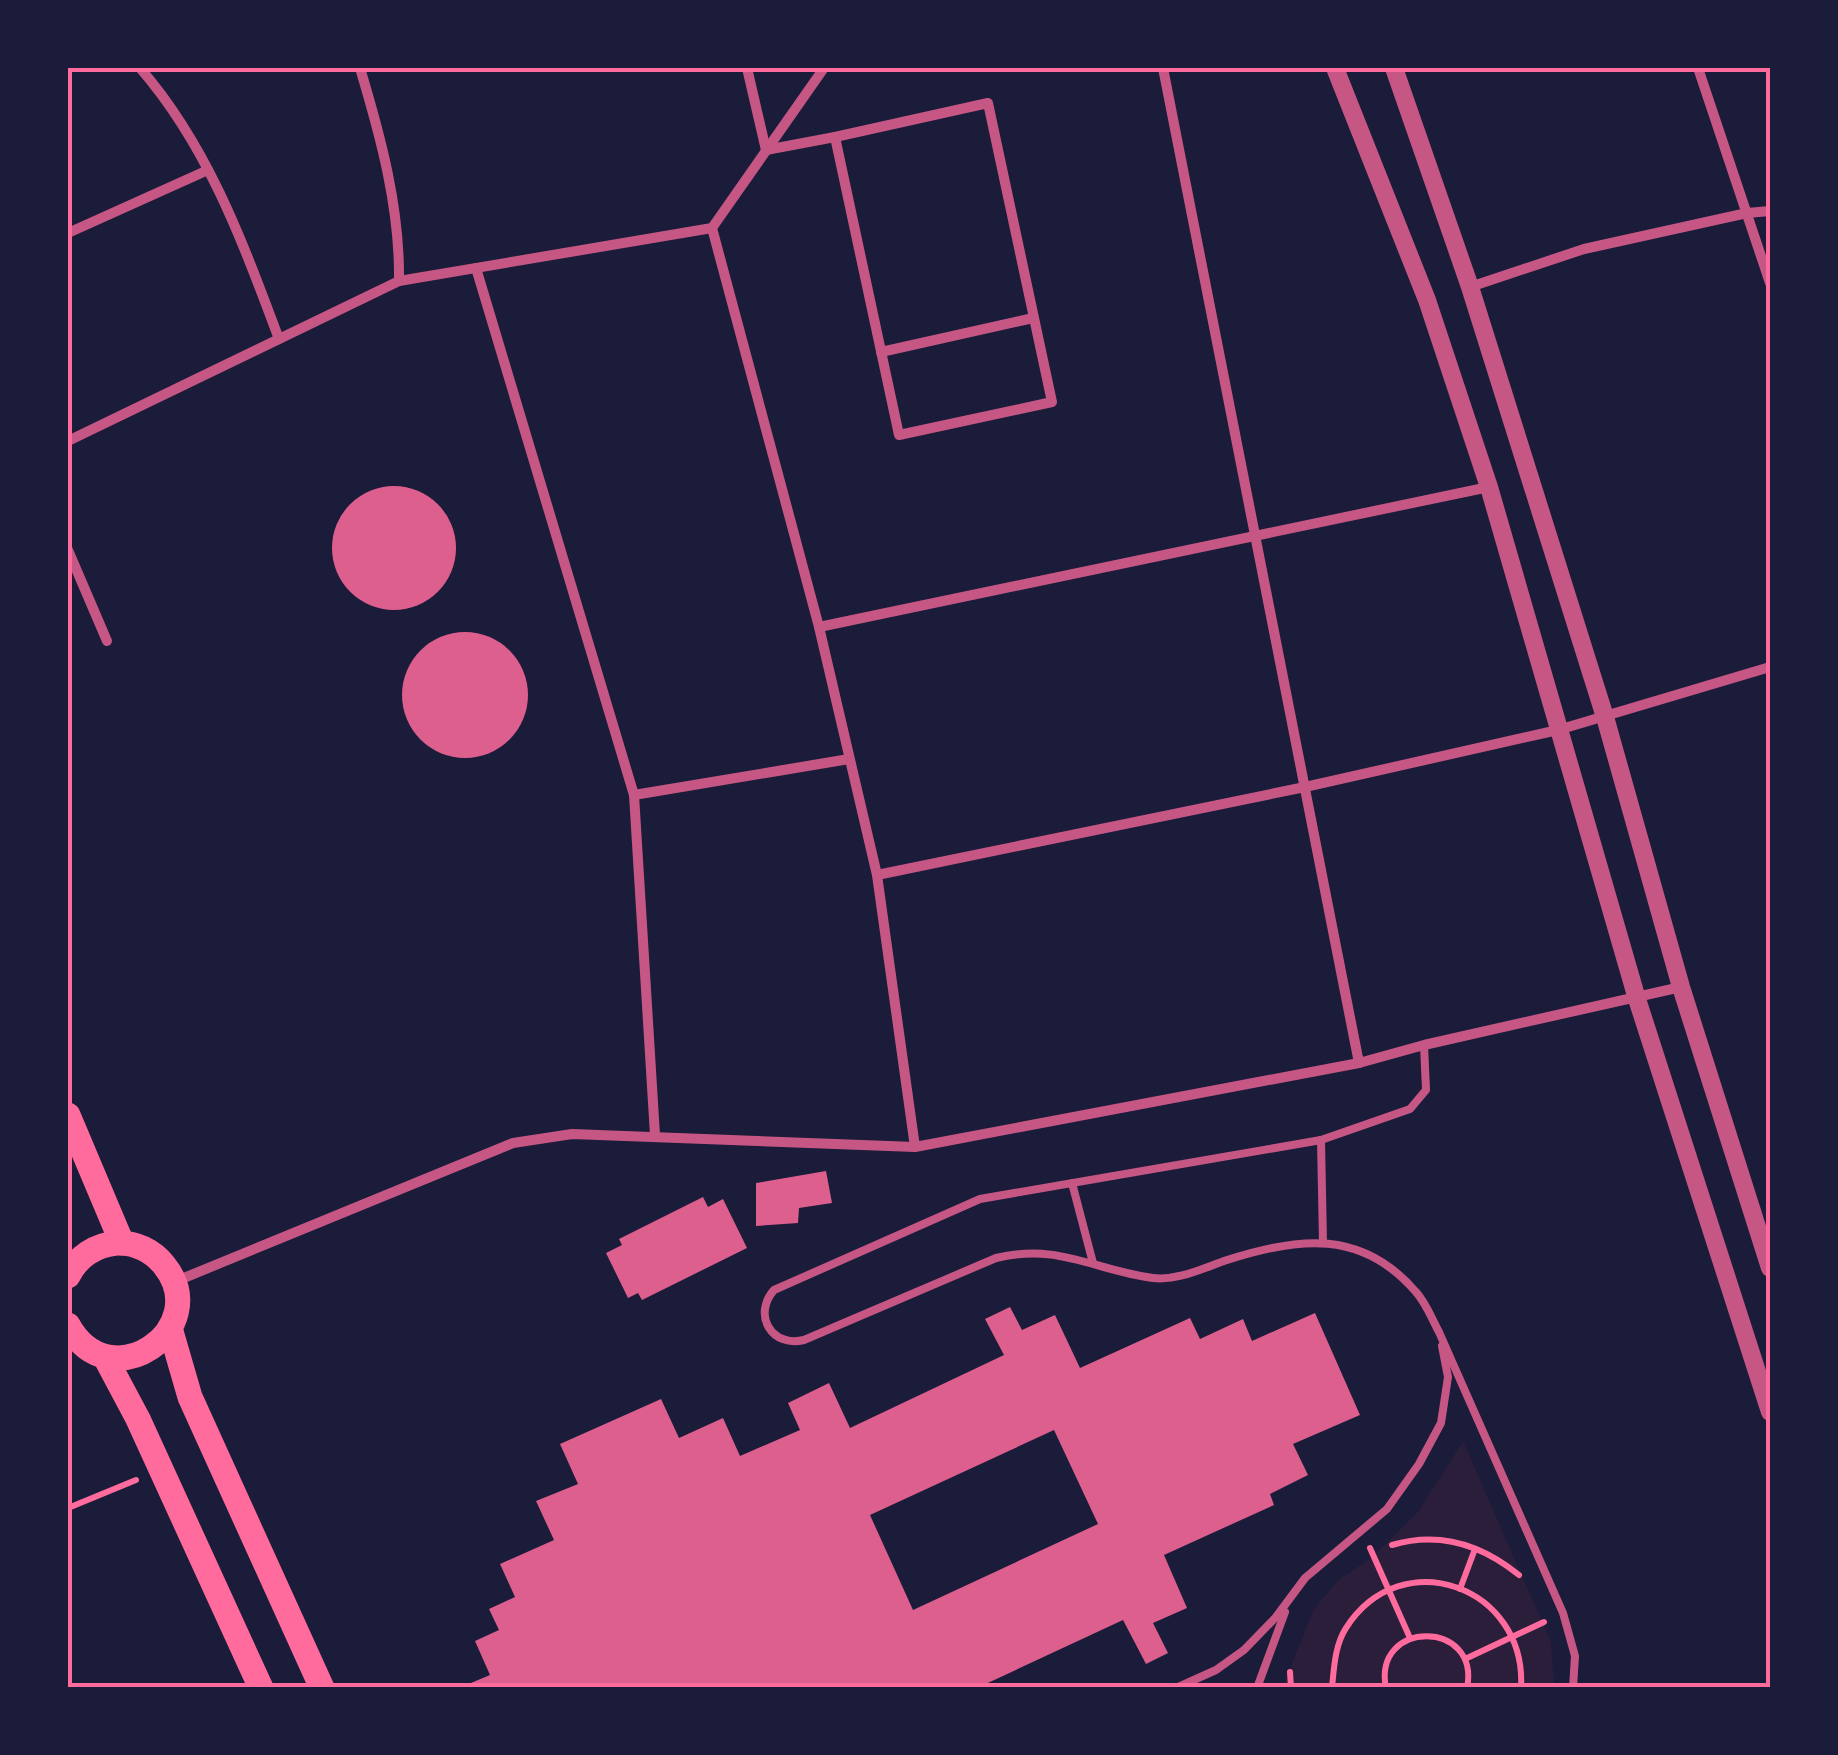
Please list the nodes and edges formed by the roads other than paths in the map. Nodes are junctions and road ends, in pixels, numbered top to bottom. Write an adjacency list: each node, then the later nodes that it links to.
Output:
1 (140, 68): 11 (street)
2 (360, 68): 17 (street)
3 (747, 68): 10 (street)
4 (824, 68): 10 (street)
5 (1163, 68): 25 (street)
6 (1334, 68): 24 (street)
7 (1394, 68): 19 (street)
8 (1698, 68): 13 (street)
9 (835, 137): 10 (street); 20 (street); 22 (street)
10 (766, 150): 14 (street)
11 (208, 170): 15 (street); 21 (street)
12 (1770, 211): 13 (street)
13 (1747, 213): 18 (street); 19 (street)
14 (712, 228): 16 (street); 27 (street)
15 (68, 233)
16 (476, 268): 17 (street); 34 (street)
17 (399, 281): 21 (street)
18 (1770, 283)
19 (1470, 287): 30 (street)
20 (1033, 318): 22 (street); 22 (street)
21 (279, 339): 23 (street)
22 (881, 352)
23 (68, 441)
24 (1489, 487): 25 (street); 31 (street)
25 (1254, 534): 27 (street); 33 (street)
26 (68, 550): 28 (street)
27 (818, 628): 32 (street)
28 (107, 640)
29 (1770, 667): 30 (street)
30 (1605, 717): 31 (street); 36 (street)
31 (1558, 730): 33 (street); 37 (street)
32 (849, 758): 34 (street); 35 (street)
33 (1305, 787): 35 (street); 39 (street)
34 (634, 795): 41 (street)
35 (877, 875): 43 (street)
36 (1682, 987): 37 (street); 49 (street)
37 (1637, 999): 38 (street); 55 (street)
38 (1424, 1045): 39 (street); 42 (lane)
39 (1359, 1063): 43 (street)
40 (68, 1116): 45 (main road)
41 (656, 1135): 43 (street); 50 (street)
42 (1321, 1140): 44 (lane); 46 (lane)
43 (916, 1147)
44 (1072, 1183): 47 (lane); 47 (lane)
45 (122, 1243): 48 (main road); 50 (main road)
46 (1323, 1243): 47 (lane); 53 (lane)
47 (1094, 1263)
48 (69, 1266)
49 (1770, 1268)
50 (174, 1282): 52 (main road)
51 (68, 1326): 54 (main road)
52 (170, 1328): 54 (main road); 58 (main road)
53 (1439, 1332): 56 (lane); 61 (lane)
54 (105, 1356): 57 (main road)
55 (1770, 1412)
56 (1305, 1578): 59 (lane); 60 (lane)
57 (262, 1688)
58 (322, 1688)
59 (1176, 1688)
60 (1258, 1688)
61 (1573, 1688)

